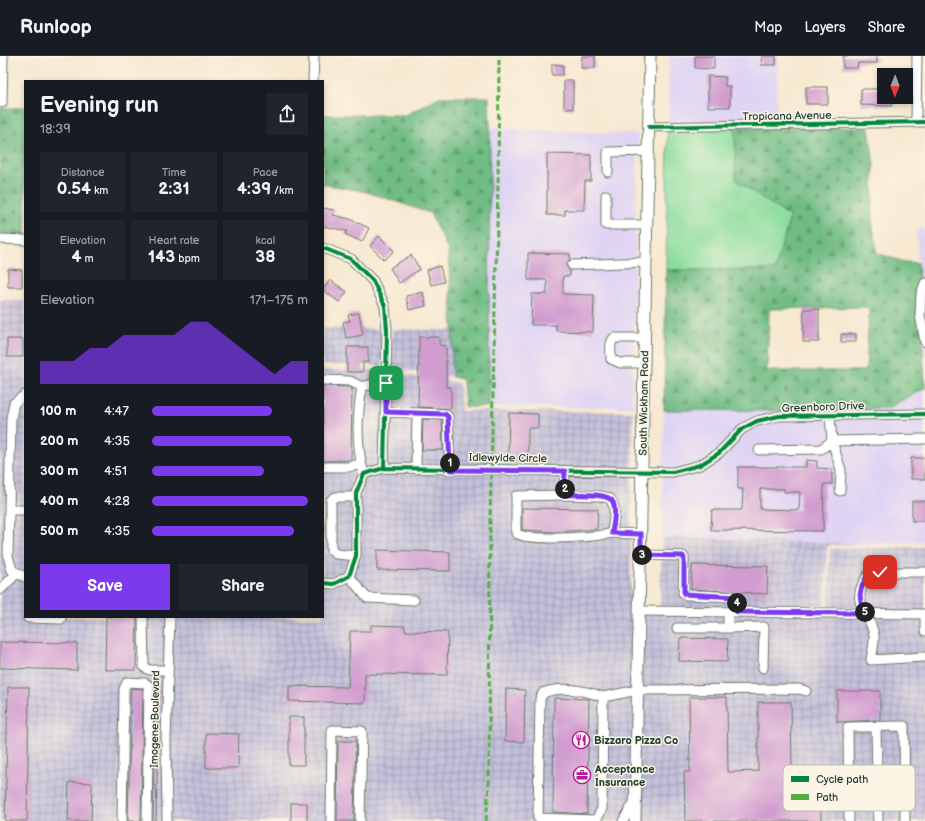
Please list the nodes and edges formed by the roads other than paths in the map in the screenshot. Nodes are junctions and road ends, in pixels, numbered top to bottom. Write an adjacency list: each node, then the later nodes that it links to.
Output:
1 (3, 56): 6 (street)
2 (314, 56): 5 (street)
3 (650, 56): 8 (main road, South Wickham Road)
4 (917, 56): 7 (street)
5 (313, 80)
6 (2, 104)
7 (921, 122): 8 (street, Tropicana Avenue)
8 (649, 127): 9 (main road, South Wickham Road)
9 (649, 151): 10 (street); 12 (main road, South Wickham Road)
10 (608, 172)
11 (606, 195): 12 (street)
12 (647, 225): 16 (main road, South Wickham Road)
13 (0, 239): 14 (street)
14 (24, 240)
15 (324, 248): 23 (street)
16 (646, 262): 17 (street); 19 (main road, South Wickham Road)
17 (572, 264)
18 (925, 283): 20 (street)
19 (645, 338): 21 (main road, South Wickham Road); 21 (street)
20 (925, 342)
21 (645, 363): 39 (main road, South Wickham Road)
22 (324, 380): 24 (street)
23 (386, 383): 24 (street); 26 (street)
24 (362, 387): 33 (street)
25 (24, 396): 44 (street)
26 (386, 412): 27 (street); 35 (street)
27 (417, 413): 36 (street); 37 (street)
28 (925, 414): 29 (street, Greenboro Drive)
29 (830, 415): 31 (street); 39 (street, Greenboro Drive)
30 (925, 439): 31 (street)
31 (832, 441): 32 (street); 41 (street)
32 (759, 450)
33 (361, 464): 34 (street); 40 (street)
34 (324, 467)
35 (384, 468): 36 (street, Idlewylde Circle); 40 (street, Idlewylde Circle)
36 (416, 469): 37 (street, Idlewylde Circle)
37 (450, 470): 38 (street, Idlewylde Circle)
38 (565, 471): 39 (street, Idlewylde Circle); 42 (street)
39 (643, 472): 47 (main road, South Wickham Road)
40 (364, 474): 43 (street)
41 (840, 492)
42 (564, 495): 46 (street); 46 (street)
43 (356, 497): 49 (street); 49 (street)
44 (9, 510): 45 (street); 51 (street)
45 (24, 510)
46 (612, 533): 47 (street)
47 (641, 534): 48 (main road, South Wickham Road)
48 (641, 555): 56 (main road, South Wickham Road); 57 (street)
49 (356, 556): 52 (street)
50 (925, 572): 58 (street)
51 (21, 575): 54 (street)
52 (350, 576): 53 (street); 55 (street)
53 (324, 583)
54 (0, 590)
55 (414, 600)
56 (640, 611): 57 (street); 70 (main road, South Wickham Road)
57 (732, 612): 58 (street); 65 (street)
58 (866, 613): 59 (street); 67 (street)
59 (925, 614): 66 (street)
60 (28, 618): 61 (street)
61 (61, 618)
62 (144, 618): 69 (street)
63 (170, 618): 69 (street, Imogene Boulevard)
64 (676, 628): 65 (street)
65 (728, 628): 68 (street)
66 (925, 631)
67 (925, 657)
68 (763, 668)
69 (168, 670): 83 (street, Imogene Boulevard)
70 (638, 690): 71 (street); 72 (street); 77 (main road, South Wickham Road)
71 (806, 691)
72 (603, 697): 80 (street); 80 (street)
73 (876, 726): 74 (street); 75 (street); 76 (street)
74 (848, 765)
75 (877, 765)
76 (904, 765)
77 (635, 801): 86 (street); 87 (main road, South Wickham Road)
78 (849, 811): 88 (street)
79 (878, 811): 89 (street)
80 (596, 820)
81 (122, 821): 82 (street)
82 (147, 821)
83 (167, 821)
84 (331, 821): 85 (street)
85 (360, 821)
86 (623, 821)
87 (635, 821)
88 (849, 821)
89 (878, 821)

